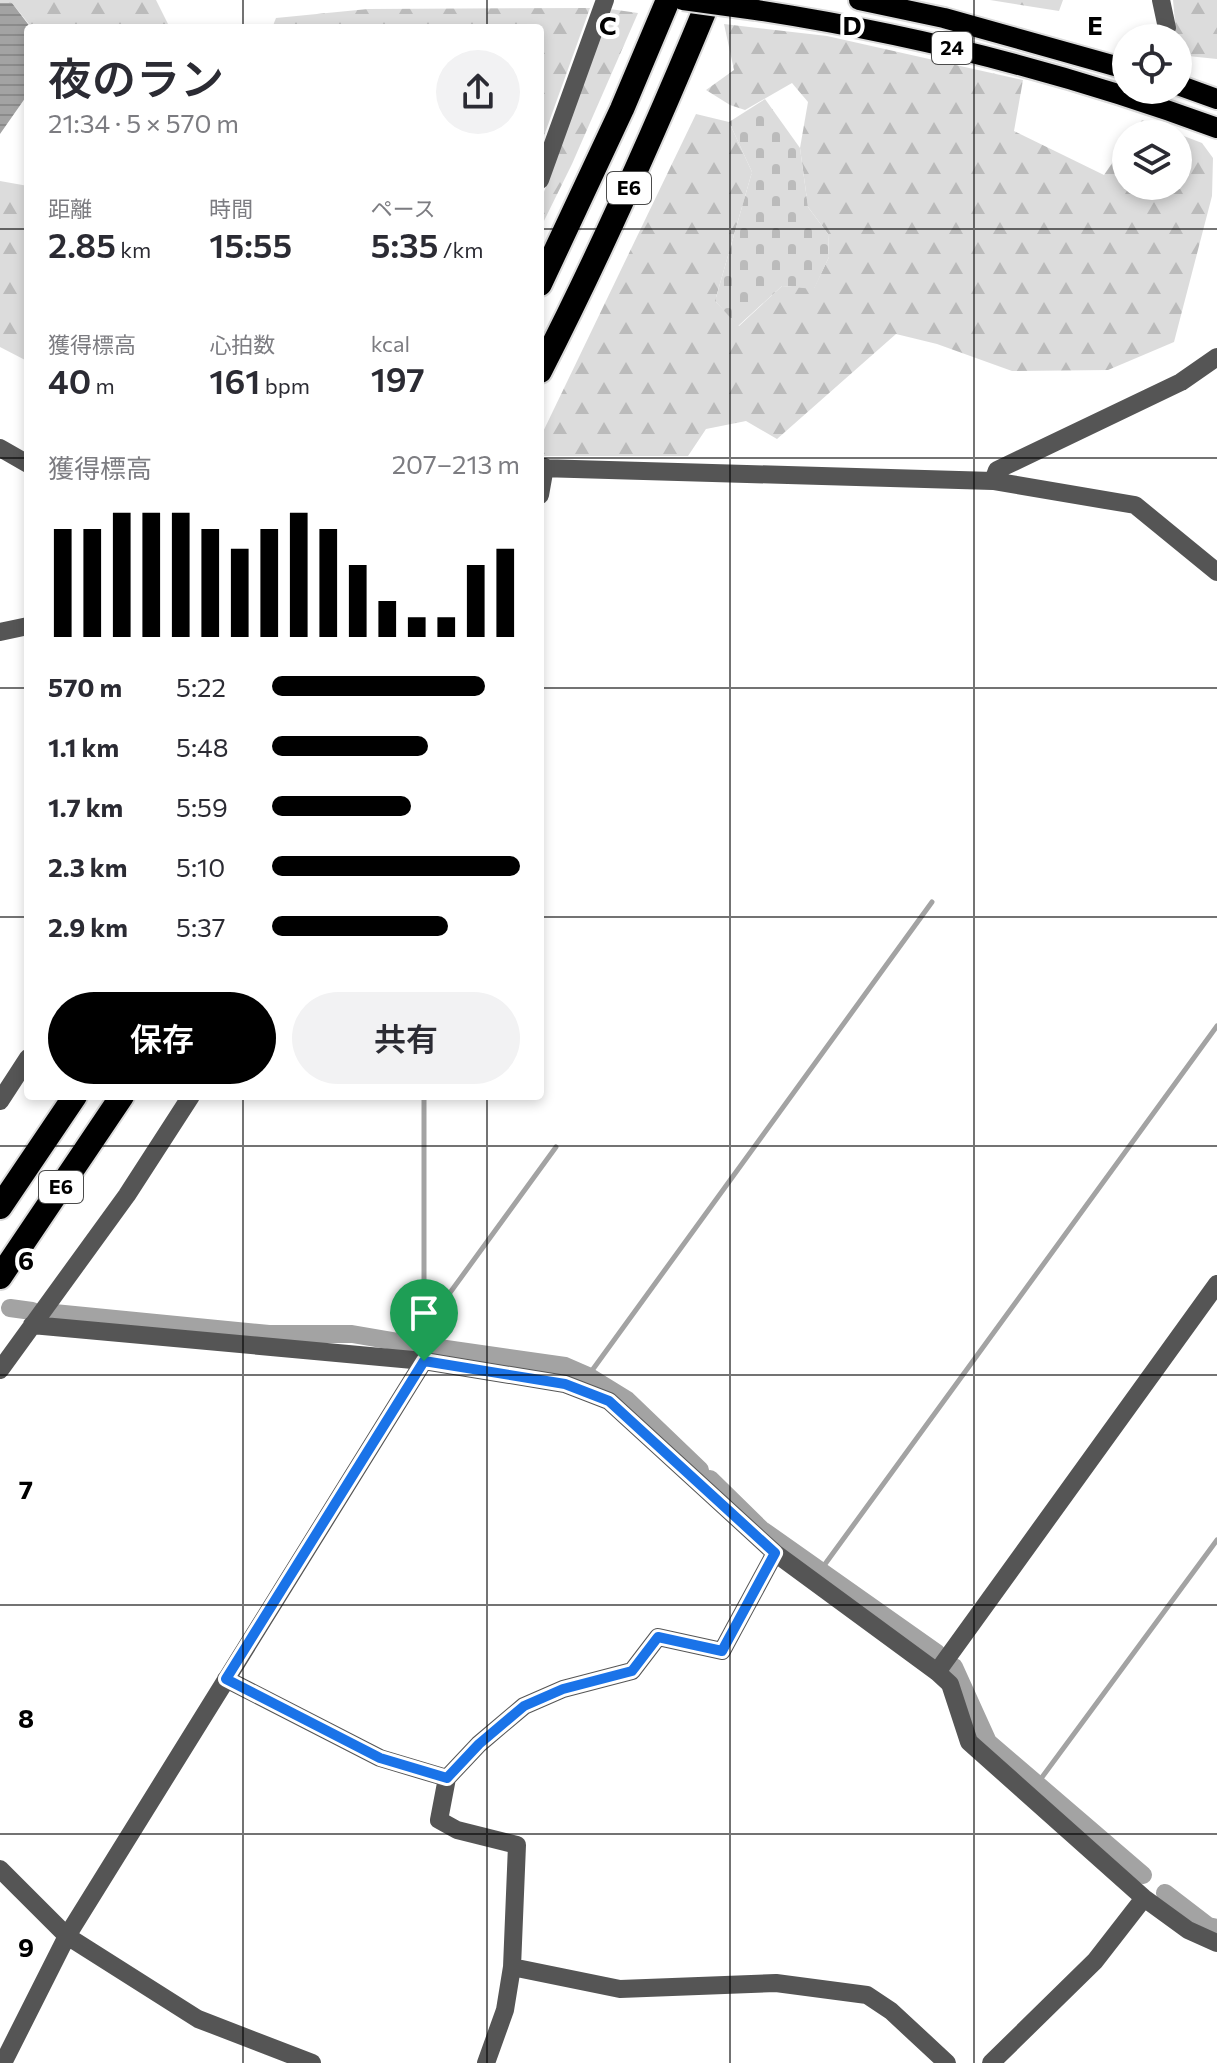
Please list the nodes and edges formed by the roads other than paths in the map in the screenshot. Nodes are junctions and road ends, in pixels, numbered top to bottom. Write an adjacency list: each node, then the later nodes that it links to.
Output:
1 (605, 0): 14 (street)
2 (668, 0): 15 (highway, E6)
3 (683, 0): 9 (main road, 24, bridge)
4 (709, 0): 17 (highway, E6)
5 (859, 0): 8 (main road, 24)
6 (1161, 0): 7 (street)
7 (1166, 24)
8 (1112, 65)
9 (1112, 87)
10 (1192, 90): 11 (main road)
11 (1217, 99)
12 (1164, 104): 13 (main road, 24)
13 (1217, 128)
14 (544, 169)
15 (544, 275)
16 (1217, 357): 21 (street)
17 (544, 363)
18 (0, 448): 19 (street)
19 (24, 462)
20 (544, 467): 21 (street)
21 (993, 481): 22 (street)
22 (1217, 572)
23 (24, 627): 24 (street)
24 (0, 632)
25 (24, 1064): 29 (street)
26 (72, 1100): 30 (highway, E6)
27 (119, 1100): 31 (highway, E6)
28 (188, 1100): 33 (street)
29 (0, 1101)
30 (0, 1207)
31 (0, 1277)
32 (1217, 1284): 37 (street)
33 (32, 1325): 34 (street); 35 (street)
34 (424, 1361): 36 (street); 38 (street)
35 (0, 1370)
36 (775, 1553): 37 (street); 39 (street)
37 (937, 1672): 41 (street)
38 (226, 1679): 39 (street); 42 (street)
39 (447, 1778): 44 (street)
40 (0, 1869): 42 (street)
41 (1144, 1898): 43 (street); 49 (street)
42 (67, 1936): 45 (street); 46 (street)
43 (1217, 1943)
44 (512, 1967): 47 (street); 48 (street)
45 (3, 2063)
46 (312, 2063)
47 (486, 2063)
48 (947, 2063)
49 (991, 2063)

